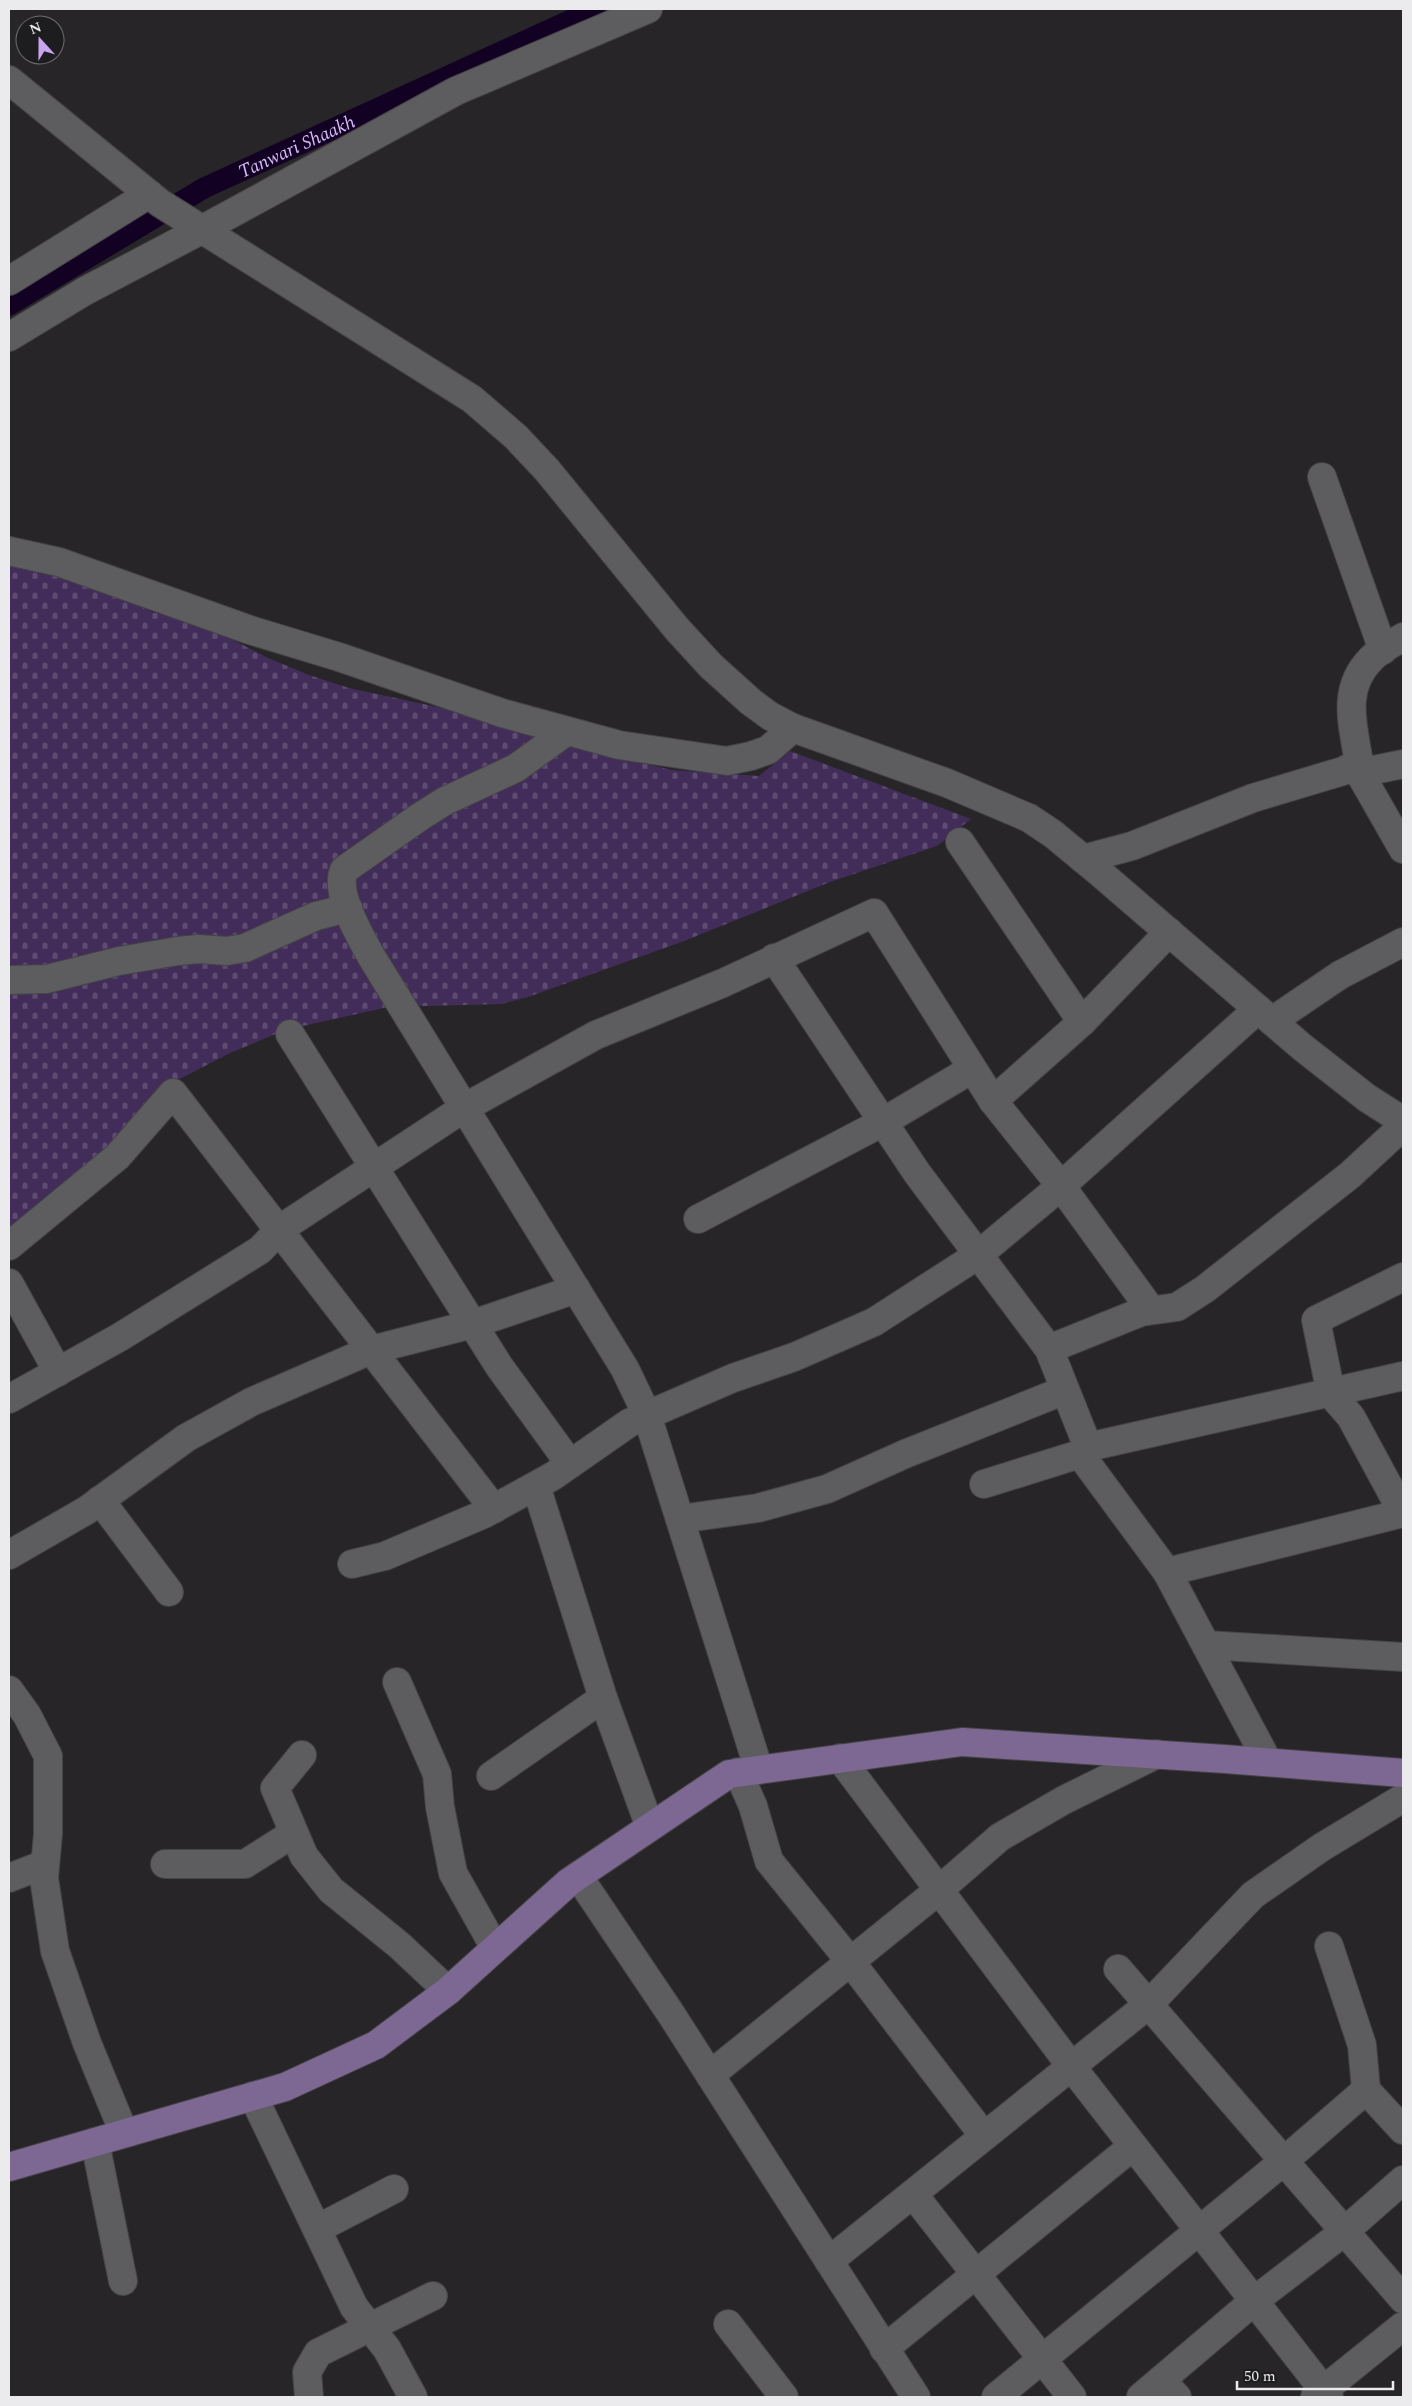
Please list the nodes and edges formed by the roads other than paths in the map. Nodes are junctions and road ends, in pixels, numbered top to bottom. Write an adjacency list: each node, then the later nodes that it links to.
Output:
1 (648, 9): 4 (street)
2 (9, 80): 3 (street)
3 (154, 199): 4 (street); 5 (street)
4 (195, 224): 6 (street); 10 (street)
5 (9, 281)
6 (9, 337)
7 (1322, 477): 9 (street)
8 (9, 551): 11 (street)
9 (1393, 644): 12 (street)
10 (793, 728): 11 (street); 16 (street)
11 (567, 731): 17 (street)
12 (1357, 764): 13 (street); 15 (street); 16 (street)
13 (1403, 764)
14 (960, 842): 23 (street)
15 (1403, 849)
16 (1084, 859): 18 (street)
17 (348, 908): 21 (street); 27 (street)
18 (1169, 932): 22 (street); 23 (street)
19 (1403, 942): 22 (street)
20 (774, 958): 25 (street); 27 (street); 29 (street)
21 (9, 980)
22 (1265, 1015): 28 (street); 32 (street)
23 (1082, 1022): 26 (street)
24 (290, 1034): 31 (street)
25 (972, 1069): 26 (street); 29 (street)
26 (993, 1101): 32 (street)
27 (464, 1108): 31 (street); 39 (street)
28 (1403, 1121)
29 (883, 1122): 33 (street); 36 (street)
30 (1403, 1126): 40 (street)
31 (373, 1167): 34 (street); 41 (street)
32 (1061, 1186): 36 (street); 40 (street)
33 (698, 1219)
34 (278, 1231): 35 (street); 43 (street); 44 (street)
35 (9, 1246)
36 (978, 1255): 42 (street); 49 (street)
37 (1403, 1277): 47 (street)
38 (9, 1283): 44 (street)
39 (576, 1289): 41 (street); 49 (street)
40 (1151, 1310): 42 (street)
41 (473, 1324): 43 (street); 51 (street)
42 (1049, 1348): 46 (street)
43 (371, 1350): 54 (street); 55 (street)
44 (58, 1372): 48 (street)
45 (1403, 1376): 47 (street)
46 (1065, 1390): 50 (street); 57 (street)
47 (1331, 1394): 50 (street); 56 (street)
48 (9, 1399)
49 (647, 1415): 51 (street); 57 (street)
50 (1084, 1451): 52 (street); 60 (street)
51 (570, 1464): 53 (street)
52 (984, 1484)
53 (536, 1486): 55 (street); 66 (street)
54 (100, 1500): 58 (street); 61 (street)
55 (494, 1509): 59 (street)
56 (1403, 1513): 60 (street)
57 (680, 1519): 71 (street)
58 (9, 1555)
59 (352, 1564)
60 (1167, 1572): 62 (street)
61 (169, 1592)
62 (1206, 1645): 63 (street); 70 (street)
63 (1403, 1657)
64 (397, 1682): 83 (street)
65 (9, 1690): 77 (street)
66 (603, 1698): 73 (street); 75 (street)
67 (1157, 1754): 69 (main road); 70 (main road); 81 (street)
68 (302, 1755): 76 (street)
69 (840, 1758): 71 (main road); 81 (street)
70 (1268, 1762): 72 (main road)
71 (748, 1771): 75 (main road); 84 (street)
72 (1403, 1773)
73 (491, 1776)
74 (1403, 1798): 87 (street)
75 (650, 1828): 79 (main road)
76 (294, 1833): 78 (street); 86 (street)
77 (45, 1864): 80 (street); 93 (street)
78 (165, 1864)
79 (578, 1876): 83 (main road); 89 (street)
80 (9, 1878)
81 (938, 1890): 84 (street); 88 (street)
82 (1329, 1946): 90 (street)
83 (495, 1948): 86 (main road)
84 (850, 1961): 89 (street); 94 (street)
85 (1118, 1969): 87 (street)
86 (448, 1991): 91 (main road)
87 (1149, 2004): 88 (street); 97 (street)
88 (1071, 2066): 94 (street); 96 (street)
89 (710, 2075): 105 (street)
90 (1366, 2090): 92 (street); 97 (street)
91 (253, 2096): 93 (main road); 102 (street)
92 (1403, 2130)
93 (124, 2134): 95 (main road)
94 (984, 2136): 101 (street)
95 (95, 2142): 98 (main road); 107 (street)
96 (1132, 2146): 103 (street); 106 (street)
97 (1284, 2161): 103 (street); 104 (street)
98 (9, 2167)
99 (1403, 2180): 104 (street)
100 (394, 2189): 102 (street)
101 (913, 2194): 105 (street); 106 (street)
102 (317, 2229): 113 (street)
103 (1199, 2231): 110 (street); 115 (street)
104 (1345, 2231): 109 (street); 110 (street)
105 (829, 2261): 114 (street)
106 (976, 2274): 114 (street); 115 (street)
107 (123, 2281)
108 (433, 2296): 113 (street)
109 (1403, 2299)
110 (1254, 2301): 116 (street); 117 (street)
111 (728, 2324): 120 (street)
112 (1403, 2326): 117 (street)
113 (370, 2327): 118 (street); 119 (street)
114 (884, 2349): 121 (street)
115 (1042, 2360): 122 (street); 123 (street)
116 (1169, 2389): 124 (street)
117 (1322, 2395)
118 (309, 2397)
119 (414, 2397)
120 (784, 2397)
121 (916, 2397)
122 (996, 2397)
123 (1072, 2397)
124 (1141, 2397)

